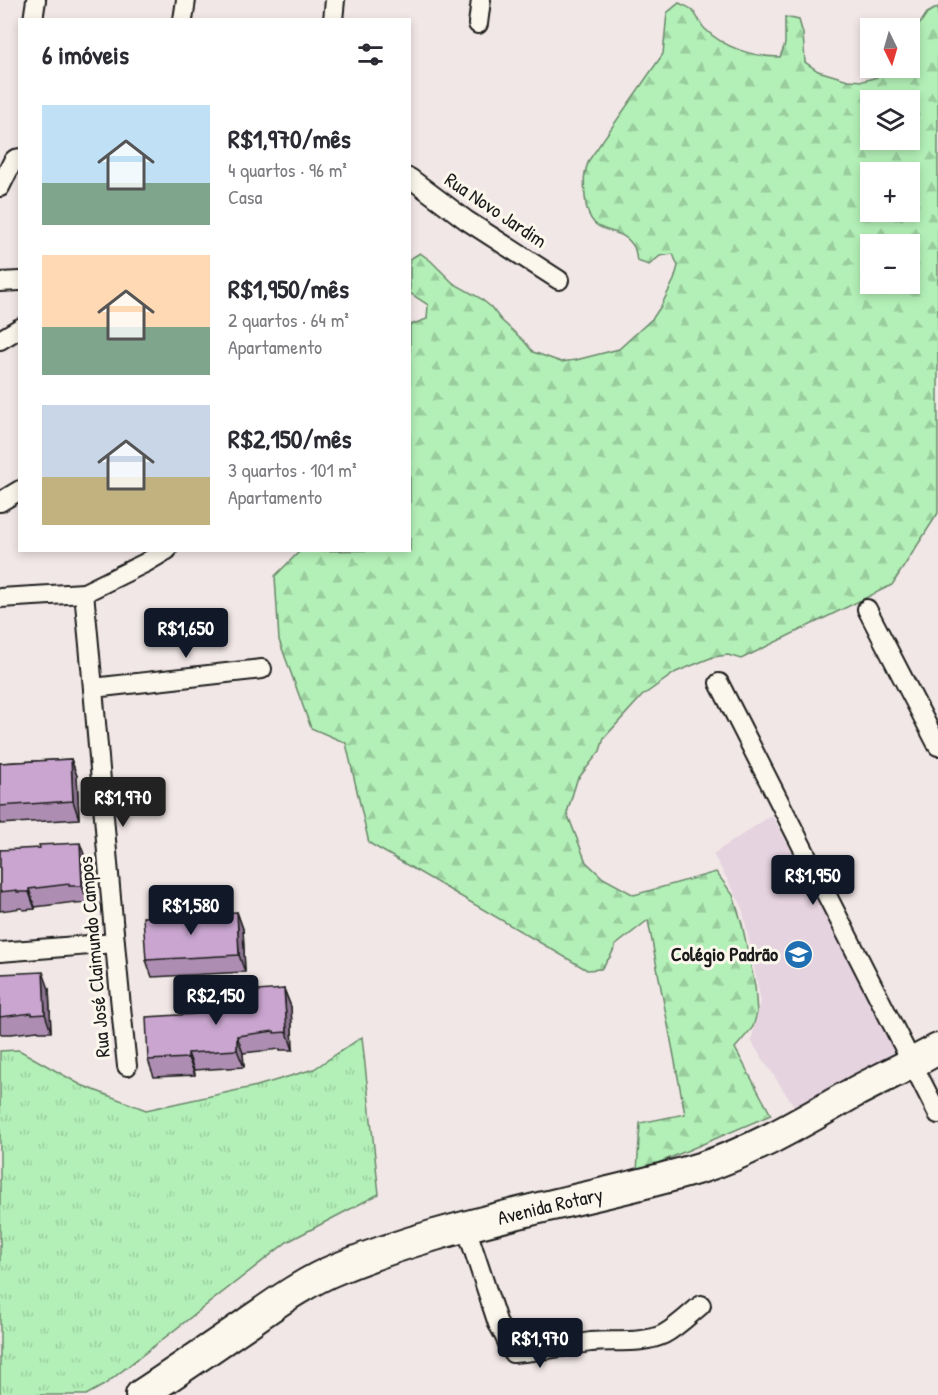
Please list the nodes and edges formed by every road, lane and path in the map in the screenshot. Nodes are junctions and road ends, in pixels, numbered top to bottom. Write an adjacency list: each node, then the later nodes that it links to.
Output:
1 (36, 0): 5 (street)
2 (186, 0): 6 (street)
3 (335, 0): 7 (street)
4 (481, 0): 8 (street)
5 (33, 18)
6 (183, 18)
7 (333, 18)
8 (478, 24)
9 (18, 158): 11 (street)
10 (411, 179): 12 (street, Rua Novo Jardim)
11 (0, 187)
12 (559, 280)
13 (18, 281): 14 (street)
14 (0, 282)
15 (18, 329): 16 (street)
16 (0, 340)
17 (18, 491): 18 (street)
18 (0, 502)
19 (164, 552): 20 (street)
20 (84, 593): 21 (street); 25 (street, Rua José Claimundo Campos)
21 (0, 598)
22 (867, 609): 26 (street)
23 (262, 669): 25 (street)
24 (718, 683): 29 (street)
25 (93, 688): 27 (street, Rua José Claimundo Campos)
26 (938, 746)
27 (115, 943): 28 (street); 30 (street, Rua José Claimundo Campos)
28 (0, 952)
29 (926, 1057): 31 (street); 32 (main road, Avenida Rotary)
30 (127, 1066)
31 (938, 1114)
32 (466, 1227): 33 (street); 34 (main road, Avenida Rotary)
33 (701, 1305)
34 (161, 1385): 35 (main road, Avenida Rotary)
35 (141, 1395)

